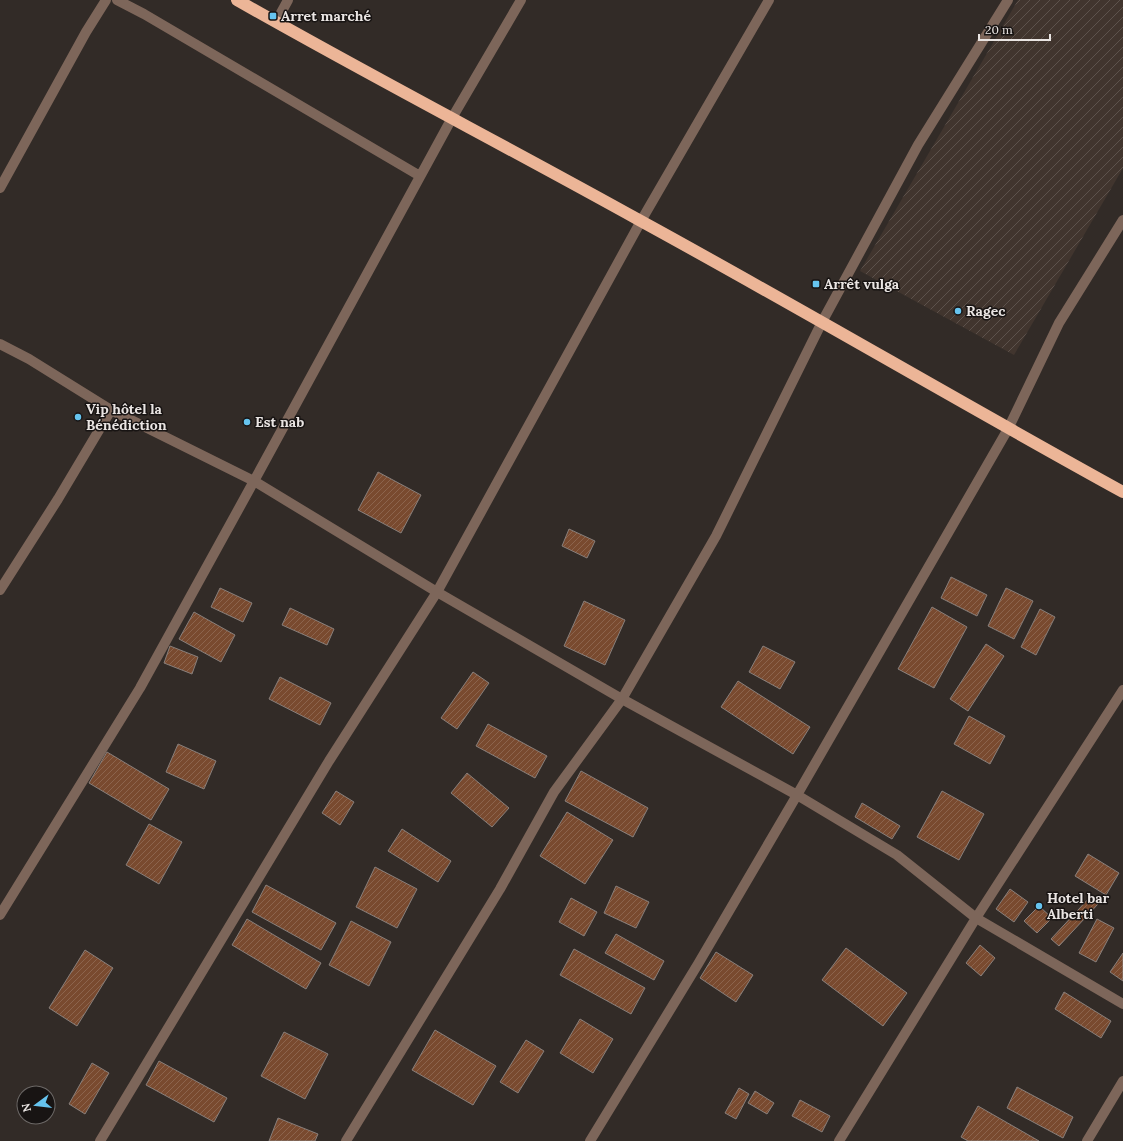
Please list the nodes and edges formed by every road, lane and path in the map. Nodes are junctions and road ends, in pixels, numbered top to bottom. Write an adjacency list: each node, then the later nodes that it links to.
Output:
1 (106, 0): 11 (street)
2 (117, 0): 10 (street)
3 (237, 0): 8 (highway)
4 (288, 0): 8 (street)
5 (521, 0): 9 (street)
6 (769, 0): 13 (street)
7 (1008, 0): 14 (street)
8 (276, 22): 9 (highway)
9 (452, 118): 10 (street); 13 (highway)
10 (420, 176): 18 (street)
11 (0, 188)
12 (1123, 220): 17 (street)
13 (641, 221): 14 (highway); 21 (street)
14 (822, 322): 17 (highway); 23 (street)
15 (0, 344): 16 (street)
16 (111, 410): 18 (street); 20 (street)
17 (1008, 429): 19 (highway); 24 (street)
18 (254, 481): 21 (street); 25 (street)
19 (1123, 492)
20 (0, 590)
21 (438, 592): 23 (street); 29 (street)
22 (1123, 690): 26 (street)
23 (622, 698): 24 (street); 30 (street)
24 (797, 795): 26 (street); 31 (street)
25 (0, 915)
26 (976, 918): 27 (street); 32 (street)
27 (1123, 1004)
28 (1123, 1081): 33 (street)
29 (100, 1141)
30 (346, 1141)
31 (590, 1141)
32 (839, 1141)
33 (1087, 1141)

